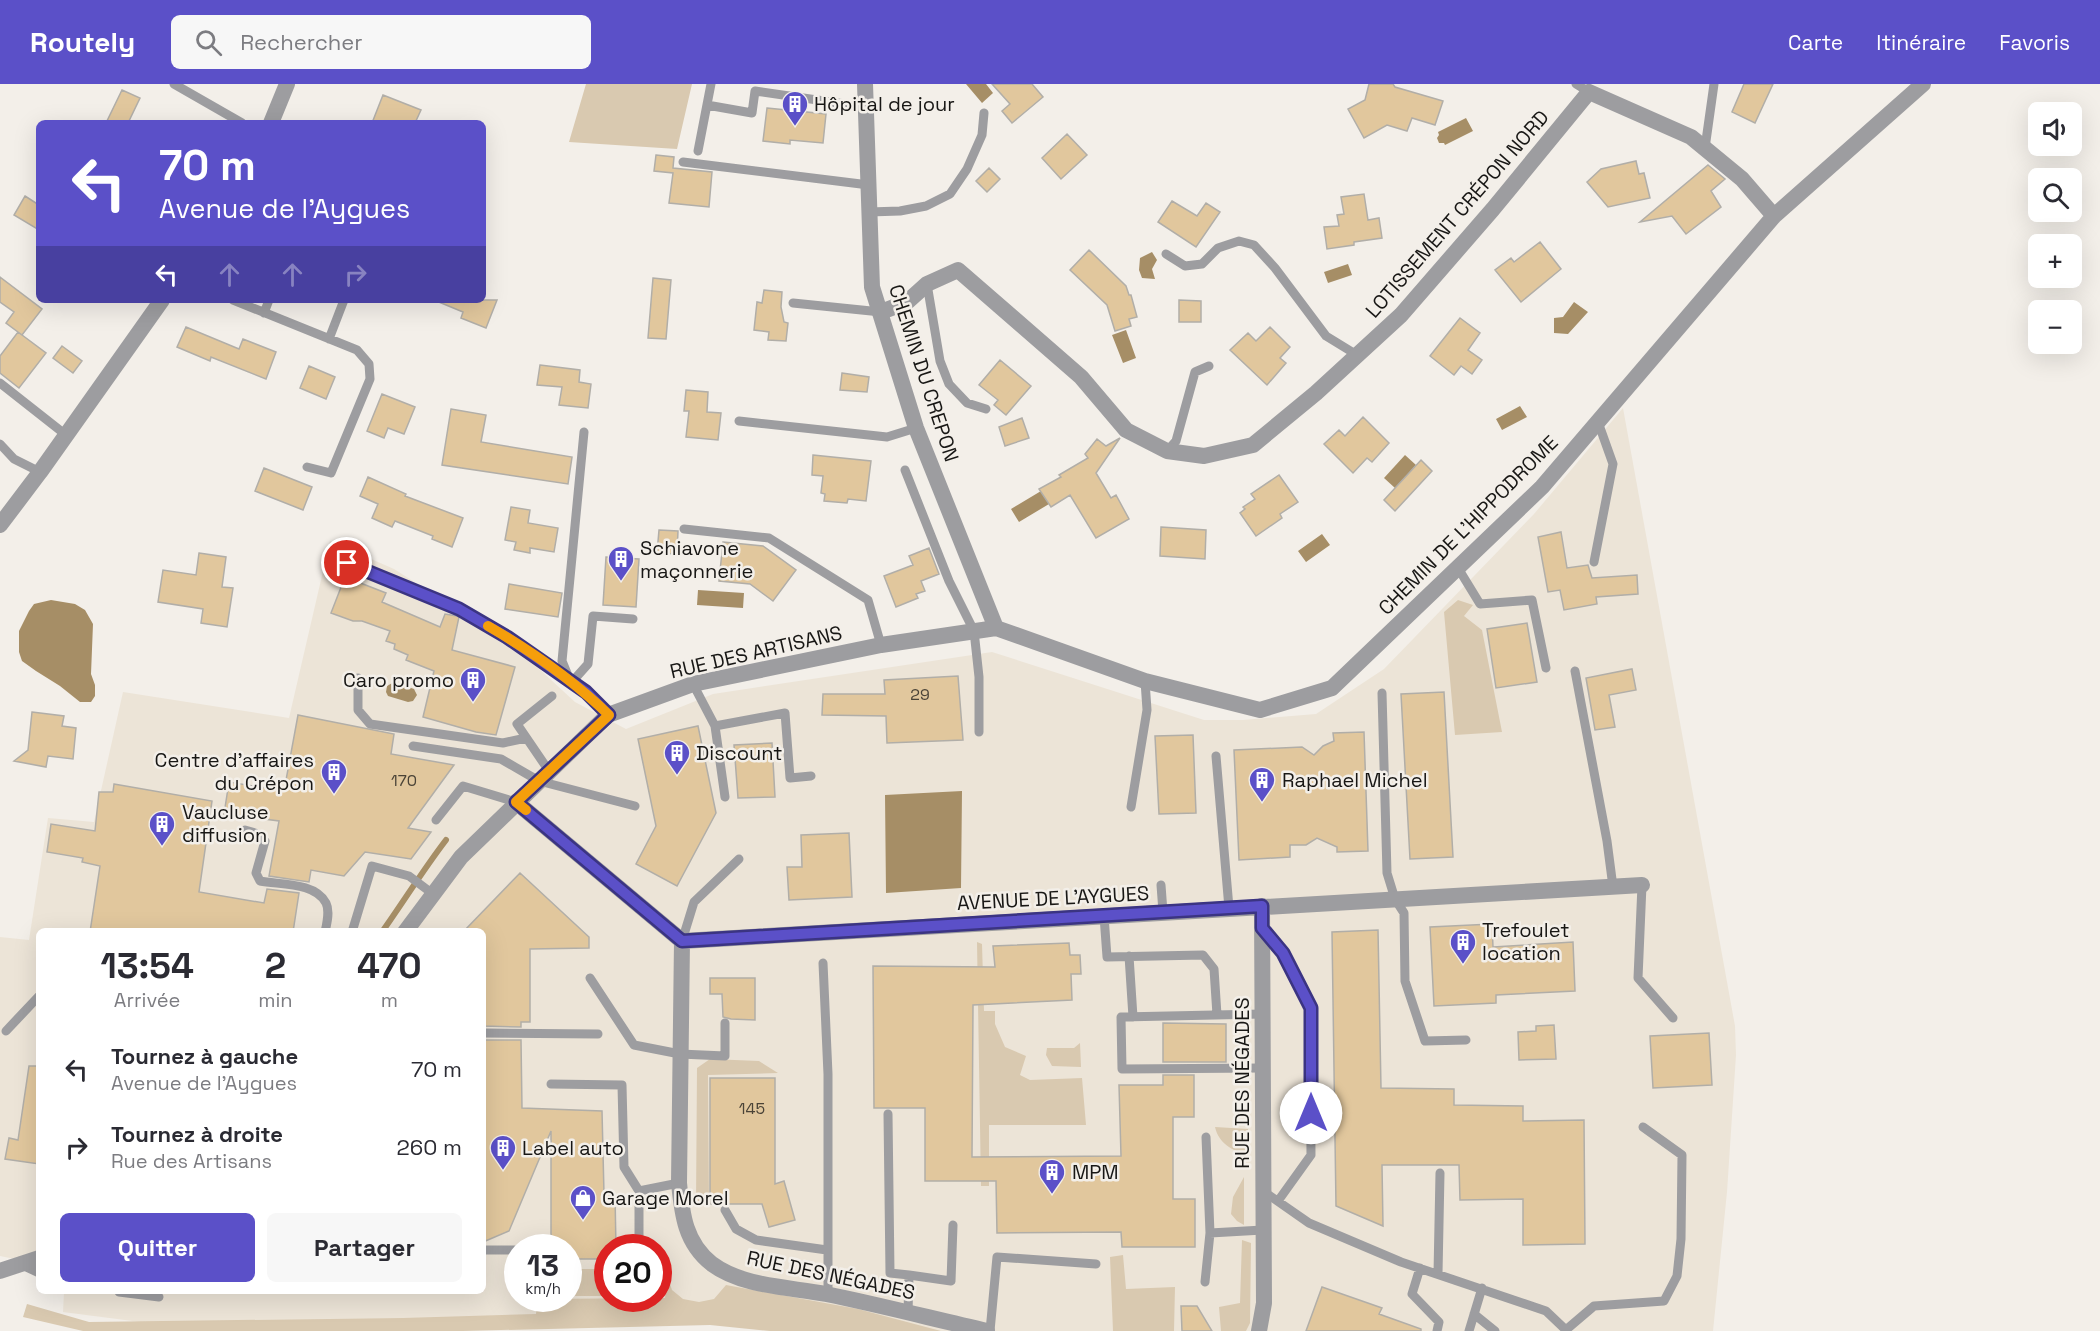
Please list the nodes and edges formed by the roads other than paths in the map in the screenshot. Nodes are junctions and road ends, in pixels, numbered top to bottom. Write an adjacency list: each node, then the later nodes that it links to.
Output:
1 (174, 84): 11 (lane)
2 (287, 84): 12 (street)
3 (711, 84): 9 (lane)
4 (865, 84): 16 (street, CHEMIN DU CREPON)
5 (1714, 84): 13 (lane)
6 (1923, 84): 18 (street, CHEMIN DE L'HIPPODROME)
7 (1583, 88): 13 (street, LOTISSEMENT CRÉPON NORD); 29 (street, LOTISSEMENT CRÉPON NORD)
8 (845, 104): 9 (lane)
9 (707, 105): 14 (lane)
10 (984, 113): 17 (lane)
11 (237, 120)
12 (272, 120)
13 (1705, 148): 18 (street, LOTISSEMENT CRÉPON NORD)
14 (698, 151)
15 (683, 162): 16 (lane)
16 (868, 185): 17 (street, CHEMIN DU CREPON)
17 (869, 212): 26 (street, CHEMIN DU CREPON)
18 (1774, 216): 34 (street, CHEMIN DE L'HIPPODROME)
19 (1166, 254): 29 (lane)
20 (927, 284): 26 (street, LOTISSEMENT CRÉPON NORD); 32 (lane); 39 (street, LOTISSEMENT CRÉPON NORD)
21 (159, 303): 37 (street)
22 (240, 303): 27 (lane)
23 (268, 303): 27 (lane)
24 (343, 303): 28 (lane)
25 (793, 303): 26 (lane)
26 (881, 312): 35 (street, CHEMIN DU CREPON)
27 (264, 313): 28 (lane)
28 (329, 339): 40 (lane)
29 (1357, 355): 39 (street, LOTISSEMENT CRÉPON NORD)
30 (1209, 366): 39 (lane)
31 (0, 383): 37 (lane)
32 (986, 409)
33 (739, 421): 35 (lane)
34 (1598, 422): 45 (lane); 47 (street, CHEMIN DE L'HIPPODROME)
35 (916, 428): 49 (street, CHEMIN DU CREPON)
36 (584, 432): 56 (lane)
37 (66, 435): 42 (street)
38 (0, 444): 42 (lane)
39 (1167, 451)
40 (307, 467)
41 (905, 470): 50 (lane)
42 (40, 472): 43 (street)
43 (0, 525)
44 (684, 529): 51 (lane)
45 (1594, 562)
46 (347, 563): 56 (lane)
47 (1458, 568): 52 (lane); 55 (street, CHEMIN DE L'HIPPODROME)
48 (633, 619): 56 (lane)
49 (996, 628): 50 (street, RUE DES ARTISANS); 55 (street, CHEMIN DE L'HIPPODROME)
50 (974, 631): 51 (street, RUE DES ARTISANS); 62 (lane)
51 (881, 645): 57 (street, RUE DES ARTISANS)
52 (1546, 668)
53 (1575, 671): 77 (lane)
54 (358, 678): 63 (lane)
55 (1146, 681): 71 (lane)
56 (571, 682): 60 (lane)
57 (693, 684): 60 (street, RUE DES ARTISANS); 61 (lane)
58 (1382, 693): 79 (lane)
59 (552, 696): 63 (lane)
60 (609, 715): 66 (street, RUE DES ARTISANS)
61 (715, 726): 67 (lane); 68 (lane)
62 (979, 732)
63 (526, 738): 66 (lane)
64 (413, 746): 66 (lane)
65 (1216, 756): 81 (lane)
66 (544, 776): 69 (street, RUE DES ARTISANS); 70 (lane)
67 (811, 776)
68 (726, 797)
69 (516, 802): 72 (lane); 78 (street, RUE DES ARTISANS); 88 (street)
70 (635, 806)
71 (1131, 807)
72 (436, 820)
73 (245, 830): 84 (lane)
74 (739, 859): 88 (lane)
75 (1161, 885): 82 (lane)
76 (1641, 885): 77 (street, AVENUE DE L'AYGUES); 96 (lane)
77 (1613, 887): 79 (street, AVENUE DE L'AYGUES)
78 (433, 894): 85 (lane); 86 (street, RUE DES ARTISANS)
79 (1395, 899): 80 (street, AVENUE DE L'AYGUES); 101 (lane)
80 (1262, 906): 81 (street, AVENUE DE L'AYGUES); 87 (street, RUE DES NÉGADES)
81 (1229, 908): 82 (street, AVENUE DE L'AYGUES)
82 (1163, 912): 83 (street, AVENUE DE L'AYGUES)
83 (1104, 916): 88 (street, AVENUE DE L'AYGUES); 89 (lane)
84 (326, 928)
85 (353, 928)
86 (408, 928)
87 (1262, 928): 93 (street, RUE DES NÉGADES); 112 (lane)
88 (682, 941): 102 (street, RUE DES NÉGADES)
89 (1129, 956): 94 (lane); 95 (lane)
90 (823, 963): 120 (lane)
91 (590, 978): 102 (lane)
92 (36, 999): 98 (lane)
93 (1262, 1014): 94 (lane); 103 (street, RUE DES NÉGADES)
94 (1218, 1015): 95 (lane)
95 (1133, 1017): 103 (lane)
96 (1673, 1018)
97 (725, 1023): 102 (lane)
98 (6, 1031)
99 (486, 1034): 100 (lane)
100 (598, 1034)
101 (1466, 1040)
102 (680, 1054): 109 (street, RUE DES NÉGADES)
103 (1262, 1068): 111 (street, RUE DES NÉGADES)
104 (551, 1084): 110 (lane)
105 (888, 1114): 128 (lane)
106 (1643, 1127): 136 (lane)
107 (1206, 1137): 116 (lane)
108 (1440, 1173): 127 (lane)
109 (679, 1183): 110 (lane); 132 (street, RUE DES NÉGADES)
110 (639, 1191): 117 (lane)
111 (1263, 1191): 112 (lane); 115 (street, RUE DES NÉGADES)
112 (1278, 1202): 124 (lane)
113 (725, 1210): 120 (lane)
114 (953, 1225): 128 (lane)
115 (1263, 1230): 116 (lane); 138 (street, RUE DES NÉGADES)
116 (1210, 1233): 129 (lane)
117 (639, 1234)
118 (486, 1250): 119 (lane)
119 (504, 1250)
120 (827, 1250): 132 (lane)
121 (36, 1259): 122 (street)
122 (21, 1264): 125 (street); 126 (lane)
123 (1096, 1264): 137 (lane)
124 (1420, 1268): 127 (lane); 139 (lane)
125 (0, 1271)
126 (36, 1272)
127 (1438, 1274): 130 (lane)
128 (909, 1275): 134 (lane)
129 (1205, 1282)
130 (1482, 1288): 135 (lane); 136 (lane)
131 (135, 1294): 133 (lane)
132 (828, 1295): 134 (street, RUE DES NÉGADES)
133 (159, 1297)
134 (908, 1313): 137 (street, RUE DES NÉGADES)
135 (1474, 1314): 140 (lane); 141 (lane)
136 (1567, 1330)
137 (989, 1331)
138 (1259, 1331)
139 (1437, 1331)
140 (1469, 1331)
141 (1495, 1331)

